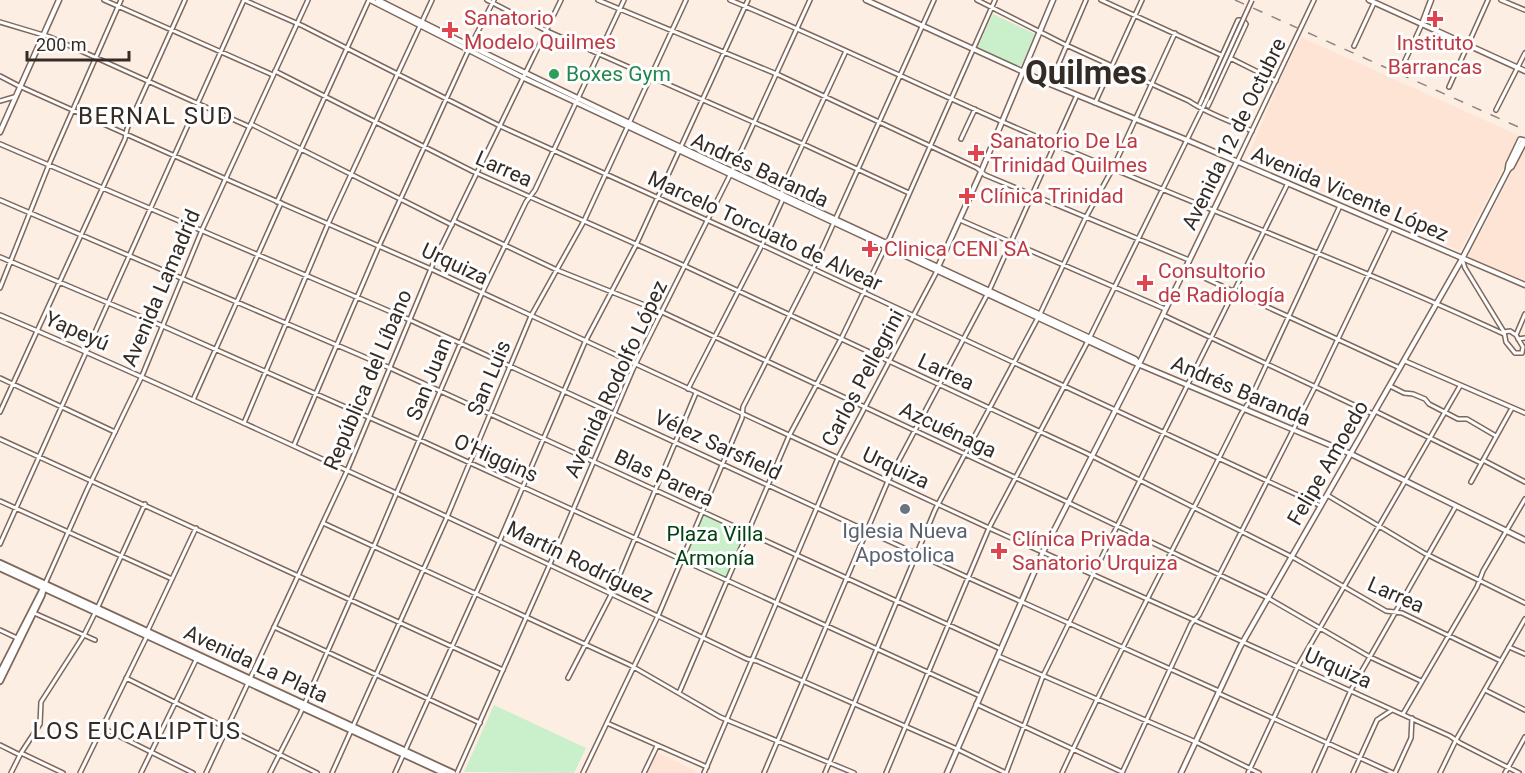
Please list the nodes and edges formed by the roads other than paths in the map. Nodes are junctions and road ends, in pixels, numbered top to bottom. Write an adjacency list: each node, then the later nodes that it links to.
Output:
1 (59, 0): 51 (main road)
2 (104, 0): 34 (street)
3 (121, 0): 34 (street)
4 (185, 0): 46 (street)
5 (244, 0): 41 (street, Marcelo Torcuato de Alvear); 59 (street)
6 (308, 0): 41 (street, Avenida Lamadrid)
7 (370, 0): 42 (main road, Andrés Baranda); 55 (street)
8 (378, 0): 42 (main road, Andrés Baranda)
9 (432, 0): 42 (street)
10 (488, 0): 32 (street)
11 (561, 0): 47 (street, República del Líbano)
12 (598, 0): 37 (street)
13 (624, 0): 37 (street, San Juan)
14 (686, 0): 48 (street, San Luis)
15 (730, 0): 35 (street)
16 (748, 0): 35 (street)
17 (810, 0): 45 (street, Avenida Rodolfo López)
18 (868, 0): 44 (main road, Avenida Vicente López)
19 (934, 0): 44 (street)
20 (977, 0): 36 (street)
21 (995, 0): 36 (street)
22 (1053, 0): 49 (main road, Carlos Pellegrini)
23 (1086, 0): 52 (street)
24 (1101, 0): 39 (street)
25 (1142, 0): 39 (street)
26 (1252, 0): 97 (street, bridge)
27 (1314, 0): 80 (street, Avenida 12 de Octubre)
28 (1369, 0): 33 (main road)
29 (1431, 0): 43 (main road)
30 (1488, 0): 53 (street)
31 (1501, 0): 38 (street)
32 (494, 1): 47 (street); 56 (street)
33 (1374, 3): 43 (main road); 54 (street)
34 (118, 6): 46 (street); 64 (street)
35 (745, 6): 45 (street); 62 (street)
36 (992, 8): 49 (street); 57 (street)
37 (619, 9): 48 (street); 61 (street, San Juan)
38 (1525, 10)
39 (1134, 16): 50 (street); 66 (street)
40 (0, 22): 51 (street)
41 (297, 23): 55 (street, Marcelo Torcuato de Alvear); 69 (street, Avenida Lamadrid)
42 (421, 24): 56 (main road, Andrés Baranda); 72 (street)
43 (1422, 24): 53 (main road); 67 (street)
44 (923, 27): 57 (main road, Avenida Vicente López); 75 (street)
45 (797, 28): 58 (street); 73 (street, Avenida Rodolfo López)
46 (172, 30): 59 (street); 79 (street)
47 (547, 31): 61 (street); 77 (street, República del Líbano)
48 (672, 32): 62 (street); 78 (street, San Luis)
49 (1040, 32): 52 (street); 71 (main road, Carlos Pellegrini)
50 (1175, 33): 63 (street); 82 (street)
51 (43, 35): 64 (street); 83 (main road)
52 (1066, 45): 66 (street); 81 (street)
53 (1468, 45): 68 (main road); 84 (street)
54 (1354, 46)
55 (347, 48): 72 (street, Marcelo Torcuato de Alvear); 87 (street)
56 (470, 48): 77 (main road, Andrés Baranda); 89 (street)
57 (973, 50): 71 (main road, Avenida Vicente López); 90 (street)
58 (846, 51): 75 (street); 88 (street)
59 (221, 52): 74 (street); 95 (street)
60 (1525, 53): 68 (street)
61 (598, 54): 78 (street); 92 (street, San Juan)
62 (724, 54): 73 (street); 91 (street)
63 (1221, 55): 65 (street); 97 (street)
64 (95, 58): 79 (street); 99 (street)
65 (1230, 58): 80 (street); 97 (street)
66 (1111, 66): 82 (street); 96 (street)
67 (1402, 67)
68 (1517, 68): 70 (main road); 100 (street)
69 (275, 71): 74 (street, Avenida Lamadrid); 87 (street, Larrea)
70 (1525, 71)
71 (1023, 72): 81 (main road, Avenida Vicente López); 106 (main road, Carlos Pellegrini)
72 (397, 74): 89 (street, Marcelo Torcuato de Alvear); 104 (street)
73 (776, 74): 88 (street); 105 (street, Avenida Rodolfo López)
74 (273, 75): 109 (street, Avenida Lamadrid)
75 (900, 75): 90 (street); 107 (street)
76 (0, 76): 83 (street, Urquiza)
77 (525, 76): 92 (main road, Andrés Baranda); 110 (street, República del Líbano)
78 (650, 78): 91 (street); 108 (street, San Luis)
79 (149, 81): 95 (street); 113 (street)
80 (1276, 81): 111 (street, Avenida 12 de Octubre)
81 (1050, 84): 85 (main road, Avenida Vicente López)
82 (1151, 84): 94 (street); 103 (street)
83 (19, 86): 86 (main road); 99 (street, Urquiza)
84 (1449, 87)
85 (1077, 95): 96 (main road, Avenida Vicente López); 119 (street)
86 (14, 97): 93 (street); 112 (main road)
87 (325, 97): 104 (street, Larrea); 122 (street)
88 (825, 98): 107 (street); 118 (street)
89 (447, 99): 110 (street, Marcelo Torcuato de Alvear); 120 (street)
90 (952, 99): 98 (street); 121 (street)
91 (702, 100): 105 (street); 123 (street)
92 (578, 101): 108 (main road, Andrés Baranda); 124 (street, San Juan)
93 (0, 102)
94 (1189, 102): 97 (street); 101 (street)
95 (199, 103): 109 (street); 125 (street)
96 (1095, 103): 103 (main road, Avenida Vicente López)
97 (1205, 103): 101 (street); 102 (street)
98 (975, 109): 106 (street); 114 (street)
99 (72, 110): 113 (street, Urquiza); 127 (street)
100 (1496, 110)
101 (1202, 111): 102 (street); 115 (street)
102 (1215, 114): 111 (street)
103 (1135, 119): 115 (main road, Avenida Vicente López); 128 (street)
104 (375, 122): 120 (street, Larrea); 133 (street)
105 (755, 122): 118 (street); 130 (street, Avenida Rodolfo López)
106 (1003, 122): 119 (street); 131 (main road, Carlos Pellegrini)
107 (879, 123): 121 (street); 129 (street)
108 (629, 124): 123 (main road, Andrés Baranda); 134 (street, San Luis)
109 (250, 125): 122 (street); 135 (street, Avenida Lamadrid)
110 (500, 126): 124 (street, Marcelo Torcuato de Alvear); 132 (street, República del Líbano)
111 (1252, 131): 126 (street, Avenida 12 de Octubre)
112 (0, 132)
113 (126, 134): 125 (street, Urquiza); 137 (street)
114 (961, 139)
115 (1187, 140): 126 (main road, Avenida Vicente López); 138 (street)
116 (1524, 141): 174 (main road, Felipe Amoedo)
117 (0, 144): 127 (street, Vélez Sarsfield)
118 (804, 144): 129 (street); 140 (street)
119 (1054, 144): 128 (street); 141 (street)
120 (424, 147): 132 (street, Larrea); 143 (street)
121 (930, 147): 131 (street); 139 (street)
122 (301, 149): 133 (street); 146 (street)
123 (681, 149): 130 (main road, Andrés Baranda); 144 (street)
124 (554, 151): 134 (street, Marcelo Torcuato de Alvear); 142 (street, San Juan)
125 (175, 156): 135 (street, Urquiza); 148 (street)
126 (1238, 162): 136 (main road, Avenida Vicente López); 149 (main road, Avenida 12 de Octubre)
127 (49, 165): 137 (street, Vélez Sarsfield); 150 (street)
128 (1113, 168): 138 (street); 151 (street)
129 (858, 169): 139 (street); 153 (street)
130 (732, 171): 140 (main road, Andrés Baranda); 152 (street, Avenida Rodolfo López)
131 (981, 172): 141 (street); 154 (main road, Carlos Pellegrini)
132 (477, 173): 142 (street, Larrea); 155 (street, República del Líbano)
133 (351, 174): 143 (street); 157 (street)
134 (606, 175): 144 (street, Marcelo Torcuato de Alvear); 156 (street, San Luis)
135 (226, 178): 146 (street, Urquiza); 160 (street, Avenida Lamadrid)
136 (1288, 183): 147 (main road, Avenida Vicente López); 161 (street)
137 (103, 188): 148 (street, Vélez Sarsfield); 162 (street)
138 (1163, 189): 149 (street); 163 (street)
139 (909, 193): 166 (street)
140 (782, 195): 153 (main road, Andrés Baranda); 168 (street)
141 (1032, 195): 151 (street); 164 (street)
142 (531, 197): 156 (street, Larrea); 165 (street, San Juan)
143 (400, 198): 158 (street); 169 (street)
144 (658, 198): 152 (street, Marcelo Torcuato de Alvear); 167 (street)
145 (0, 200): 150 (street, Blas Parera)
146 (279, 203): 157 (street, Urquiza); 171 (street)
147 (1340, 206): 159 (main road, Avenida Vicente López); 170 (street)
148 (151, 209): 160 (street, Vélez Sarsfield); 172 (street)
149 (1214, 210): 161 (street); 175 (main road, Avenida 12 de Octubre)
150 (30, 213): 162 (street, Blas Parera); 176 (street)
151 (1086, 217): 163 (street); 178 (street)
152 (707, 220): 168 (street, Marcelo Torcuato de Alvear); 177 (street, Avenida Rodolfo López)
153 (835, 220): 166 (main road, Andrés Baranda); 180 (street)
154 (960, 220): 164 (street); 181 (main road, Carlos Pellegrini)
155 (454, 221): 158 (street, República del Líbano); 165 (street, Azcuénaga)
156 (584, 221): 167 (street, Larrea); 183 (street, San Luis)
157 (328, 224): 169 (street, Urquiza); 185 (street)
158 (452, 225): 179 (street, República del Líbano)
159 (1391, 228): 174 (main road, Avenida Vicente López); 184 (street)
160 (202, 230): 171 (street, Vélez Sarsfield); 186 (street, Avenida Lamadrid)
161 (1263, 230): 170 (street); 195 (street)
162 (82, 236): 172 (street, Blas Parera); 187 (street)
163 (1138, 239): 175 (street); 189 (street)
164 (1011, 243): 178 (street); 194 (street)
165 (504, 244): 183 (street, Azcuénaga); 196 (street, San Juan)
166 (887, 244): 181 (main road, Andrés Baranda); 193 (street)
167 (636, 245): 177 (street, Larrea); 192 (street)
168 (762, 245): 180 (street, Marcelo Torcuato de Alvear); 191 (street)
169 (379, 246): 179 (street, Urquiza); 197 (street)
170 (1318, 253): 184 (street); 210 (street)
171 (259, 255): 185 (street, Vélez Sarsfield); 198 (street)
172 (130, 256): 186 (street, Blas Parera); 200 (street)
173 (0, 257): 176 (street, O'Higgins)
174 (1462, 259): 188 (main road, Avenida Vicente López); 199 (main road, Felipe Amoedo); 215 (street)
175 (1189, 260): 182 (main road, Avenida 12 de Octubre)
176 (11, 262): 187 (street, O'Higgins); 190 (street)
177 (685, 266): 191 (street, Larrea); 202 (street, Avenida Rodolfo López)
178 (1063, 266): 189 (street); 207 (street)
179 (431, 269): 196 (street, Urquiza); 211 (street, República del Líbano)
180 (813, 269): 193 (street, Marcelo Torcuato de Alvear); 205 (street)
181 (938, 269): 194 (main road, Andrés Baranda); 206 (street, Carlos Pellegrini)
182 (1185, 269): 195 (street); 201 (main road, Avenida 12 de Octubre)
183 (556, 270): 192 (street, Azcuénaga); 209 (street, San Luis)
184 (1369, 274): 199 (street); 222 (street)
185 (307, 275): 197 (street, Vélez Sarsfield); 212 (street)
186 (182, 278): 198 (street, Blas Parera); 213 (street, Avenida Lamadrid)
187 (60, 283): 200 (street, O'Higgins); 214 (street)
188 (1525, 285)
189 (1114, 287): 201 (street); 220 (street)
190 (0, 288)
191 (739, 291): 205 (street, Larrea); 216 (street)
192 (612, 292): 202 (street, Azcuénaga); 224 (street)
193 (863, 292): 206 (street, Marcelo Torcuato de Alvear); 218 (street)
194 (988, 292): 207 (main road, Andrés Baranda); 219 (street)
195 (1233, 292): 210 (street); 221 (street)
196 (482, 293): 209 (street, Urquiza); 225 (street, San Juan)
197 (357, 297): 211 (street, Vélez Sarsfield); 226 (street)
198 (238, 302): 212 (street, Blas Parera); 227 (street)
199 (1437, 303): 215 (street); 233 (main road, Felipe Amoedo)
200 (109, 304): 213 (street, O'Higgins); 228 (street)
201 (1165, 309): 208 (main road, Avenida 12 de Octubre)
202 (662, 312): 216 (street, Azcuénaga); 237 (street, Avenida Rodolfo López)
203 (1525, 314): 223 (street)
204 (0, 315): 214 (street, Yapeyú)
205 (789, 315): 218 (street, Larrea); 231 (street)
206 (912, 315): 219 (street, Marcelo Torcuato de Alvear); 232 (street, Carlos Pellegrini)
207 (1039, 315): 220 (main road, Andrés Baranda); 234 (street)
208 (1162, 315): 221 (street); 235 (main road, Avenida 12 de Octubre)
209 (531, 316): 224 (street, Urquiza); 238 (street, San Luis)
210 (1288, 317): 222 (street); 236 (street)
211 (410, 320): 225 (street, Vélez Sarsfield); 239 (street, República del Líbano)
212 (286, 323): 226 (street, Blas Parera); 241 (street)
213 (162, 326): 227 (street, O'Higgins); 242 (street, Avenida Lamadrid)
214 (38, 331): 228 (street, Yapeyú); 244 (street)
215 (1504, 333): 223 (street); 229 (street)
216 (716, 338): 231 (street, Azcuénaga); 252 (street)
217 (1525, 338): 223 (street)
218 (841, 339): 232 (street, Larrea); 245 (street)
219 (963, 339): 234 (street, Marcelo Torcuato de Alvear); 246 (street)
220 (1089, 339): 235 (main road, Andrés Baranda); 247 (street)
221 (1210, 339): 236 (street); 248 (street)
222 (1338, 340): 240 (street); 251 (street)
223 (1520, 340): 229 (street)
224 (585, 342): 237 (street, Urquiza); 253 (street)
225 (460, 343): 238 (street, Vélez Sarsfield); 254 (street, San Juan)
226 (337, 345): 239 (street, Blas Parera); 256 (street)
227 (215, 350): 241 (street, O'Higgins); 257 (street)
228 (87, 352): 242 (street, Yapeyú); 258 (street)
229 (1522, 353): 230 (street)
230 (1525, 358)
231 (766, 360): 245 (street, Azcuénaga); 269 (street)
232 (889, 361): 246 (street, Larrea); 259 (street, Carlos Pellegrini)
233 (1405, 361): 240 (main road, Felipe Amoedo); 250 (street)
234 (1013, 362): 247 (street, Marcelo Torcuato de Alvear); 261 (street)
235 (1139, 363): 248 (main road, Andrés Baranda); 263 (main road, Avenida 12 de Octubre)
236 (1266, 364): 251 (street); 262 (street)
237 (635, 365): 252 (street, Urquiza); 268 (street, Avenida Rodolfo López)
238 (509, 366): 253 (street, Vélez Sarsfield); 270 (street, San Luis)
239 (390, 368): 254 (street, Blas Parera); 271 (street, República del Líbano)
240 (1400, 368): 249 (main road, Felipe Amoedo)
241 (266, 373): 256 (street, O'Higgins); 272 (street)
242 (142, 376): 257 (street, Martín Rodríguez); 275 (street, Avenida Lamadrid)
243 (0, 378): 244 (street)
244 (13, 384): 258 (street); 264 (street)
245 (816, 385): 259 (street, Azcuénaga); 278 (street)
246 (939, 386): 261 (street, Larrea); 274 (street)
247 (1064, 386): 263 (street, Marcelo Torcuato de Alvear); 276 (street)
248 (1187, 386): 262 (main road, Andrés Baranda); 277 (street)
249 (1390, 386): 265 (street); 266 (main road, Felipe Amoedo)
250 (1460, 386): 260 (street); 265 (street)
251 (1315, 387): 266 (street); 273 (street)
252 (688, 389): 255 (street, Urquiza)
253 (563, 391): 268 (street, Vélez Sarsfield); 280 (street)
254 (441, 392): 270 (street, Blas Parera); 283 (street, San Juan)
255 (696, 393): 269 (street, Urquiza); 284 (street)
256 (316, 394): 271 (street, O'Higgins); 285 (street)
257 (193, 400): 272 (street, Martín Rodríguez)
258 (61, 407): 275 (street); 289 (street)
259 (864, 407): 274 (street, Azcuénaga); 290 (street, Carlos Pellegrini)
260 (1512, 408): 267 (street); 279 (street)
261 (989, 409): 276 (street, Larrea); 286 (street)
262 (1244, 409): 273 (main road, Andrés Baranda); 291 (street)
263 (1115, 411): 277 (street, Marcelo Torcuato de Alvear); 288 (main road, Avenida 12 de Octubre)
264 (0, 412)
265 (1444, 412): 279 (street); 281 (street)
266 (1374, 413): 281 (street); 287 (main road, Felipe Amoedo)
267 (1525, 413)
268 (614, 414): 284 (street, Vélez Sarsfield); 292 (street, Avenida Rodolfo López)
269 (742, 414): 278 (street, Urquiza); 295 (street)
270 (489, 415): 280 (street, Blas Parera); 294 (street, San Luis)
271 (369, 417): 283 (street, O'Higgins); 296 (street, República del Líbano)
272 (244, 423): 285 (street, Martín Rodríguez)
273 (1293, 429): 287 (main road, Andrés Baranda); 299 (street)
274 (914, 431): 286 (street, Azcuénaga); 301 (street)
275 (115, 432): 298 (street, Avenida Lamadrid)
276 (1040, 432): 288 (street, Larrea); 297 (street)
277 (1164, 433): 291 (street, Marcelo Torcuato de Alvear); 302 (street)
278 (789, 436): 290 (street, Urquiza); 305 (street)
279 (1496, 436): 293 (street)
280 (543, 438): 292 (street, Blas Parera); 306 (street)
281 (1429, 438): 293 (street); 300 (street)
282 (0, 439): 289 (street)
283 (420, 440): 294 (street, O'Higgins); 308 (street, San Juan)
284 (675, 442): 295 (street, Vélez Sarsfield); 307 (street)
285 (294, 445): 296 (street, Martín Rodríguez)
286 (965, 454): 297 (street, Azcuénaga); 314 (street)
287 (1351, 454): 300 (main road, Andrés Baranda); 309 (main road, Felipe Amoedo)
288 (1092, 456): 302 (street, Larrea); 312 (main road, Avenida 12 de Octubre)
289 (39, 457): 298 (street); 318 (street)
290 (838, 458): 301 (street, Urquiza); 319 (street, Carlos Pellegrini)
291 (1219, 458): 299 (street, Marcelo Torcuato de Alvear); 317 (street)
292 (594, 461): 307 (street, Blas Parera); 320 (street, Avenida Rodolfo López)
293 (1482, 461): 303 (street); 304 (street)
294 (470, 462): 306 (street, O'Higgins); 322 (street, San Luis)
295 (722, 464): 305 (street, Vélez Sarsfield); 321 (street)
296 (347, 471): 308 (street, Martín Rodríguez); 323 (street, República del Líbano)
297 (1016, 478): 312 (street, Azcuénaga); 327 (street)
298 (92, 480): 313 (street); 329 (street, Avenida Lamadrid)
299 (1268, 480): 315 (street, Marcelo Torcuato de Alvear); 330 (street)
300 (1405, 480): 316 (main road, Andrés Baranda); 325 (street)
301 (888, 481): 314 (street, Urquiza); 328 (street)
302 (1140, 481): 317 (street, Larrea); 324 (street)
303 (1471, 482)
304 (1525, 482)
305 (769, 485): 319 (street, Vélez Sarsfield); 332 (street)
306 (523, 486): 320 (street, O'Higgins); 334 (street)
307 (655, 490): 321 (street, Blas Parera); 333 (street)
308 (397, 494): 322 (street, Martín Rodríguez); 337 (street, San Juan)
309 (1327, 495): 315 (main road, Felipe Amoedo); 325 (street)
310 (1525, 499): 331 (street)
311 (0, 501): 318 (street)
312 (1068, 503): 324 (street, Azcuénaga); 338 (main road, Avenida 12 de Octubre)
313 (145, 504): 326 (street); 343 (street)
314 (938, 505): 327 (street, Urquiza); 340 (street)
315 (1321, 506): 344 (main road, Felipe Amoedo)
316 (1456, 506): 331 (main road, Andrés Baranda); 342 (street)
317 (1194, 507): 330 (street, Larrea); 339 (street)
318 (15, 508): 329 (street); 336 (street)
319 (817, 508): 328 (street, Vélez Sarsfield); 341 (street, Carlos Pellegrini)
320 (574, 509): 333 (street, O'Higgins); 347 (street, Avenida Rodolfo López)
321 (702, 511): 332 (street, Blas Parera); 345 (street)
322 (447, 517): 334 (street, Martín Rodríguez); 349 (street, San Luis)
323 (323, 523): 337 (street); 350 (street, República del Líbano)
324 (1117, 526): 339 (street, Azcuénaga); 351 (street)
325 (1378, 527): 342 (street); 358 (street)
326 (196, 528): 350 (street); 354 (street)
327 (989, 528): 338 (street, Urquiza); 353 (street)
328 (867, 531): 340 (street, Vélez Sarsfield); 355 (street)
329 (68, 532): 343 (street); 359 (street, Avenida Lamadrid)
330 (1242, 532): 344 (street, Larrea); 352 (street)
331 (1507, 532): 335 (main road, Andrés Baranda); 357 (street)
332 (748, 534): 341 (street, Blas Parera); 356 (street)
333 (636, 537): 345 (street, O'Higgins); 360 (street)
334 (500, 540): 347 (street, Martín Rodríguez); 361 (street)
335 (1525, 540)
336 (0, 544)
337 (374, 546): 349 (street); 363 (street, San Juan)
338 (1043, 552): 351 (street, Urquiza); 366 (main road, Avenida 12 de Octubre)
339 (1172, 552): 352 (street, Azcuénaga); 364 (street)
340 (917, 554): 353 (street, Vélez Sarsfield); 365 (street)
341 (797, 555): 355 (street, Blas Parera); 367 (street, Carlos Pellegrini)
342 (1428, 555): 357 (street); 370 (street)
343 (120, 556): 354 (street); 369 (street)
344 (1292, 556): 358 (street, Larrea); 362 (main road, Felipe Amoedo)
345 (682, 559): 356 (street, O'Higgins); 372 (street)
346 (0, 563): 359 (main road)
347 (550, 564): 360 (street, Martín Rodríguez); 373 (street, Avenida Rodolfo López)
348 (0, 568): 359 (main road)
349 (424, 569): 361 (street); 375 (street, San Luis)
350 (297, 575): 363 (street); 380 (street, República del Líbano)
351 (1093, 575): 364 (street, Urquiza); 377 (street)
352 (1220, 575): 362 (street, Azcuénaga); 376 (street)
353 (969, 578): 366 (street, Vélez Sarsfield); 378 (street)
354 (172, 579): 383 (street)
355 (847, 579): 365 (street, Blas Parera); 379 (street)
356 (729, 580): 367 (street, O'Higgins); 386 (street)
357 (1479, 581): 368 (street); 385 (street)
358 (1343, 586): 370 (street, Larrea); 381 (street)
359 (44, 587): 369 (main road, Avenida La Plata); 371 (main road, Avenida Lamadrid); 387 (main road, Avenida Lamadrid)
360 (612, 593): 372 (street, Martín Rodríguez); 390 (street)
361 (476, 594): 373 (street); 391 (street)
362 (1268, 598): 381 (street, Azcuénaga); 389 (main road, Felipe Amoedo)
363 (350, 599): 375 (street); 396 (street, San Juan)
364 (1147, 599): 376 (street, Urquiza); 392 (street)
365 (897, 601): 378 (street, Blas Parera); 394 (street)
366 (1022, 602): 377 (street, Vélez Sarsfield); 395 (main road, Avenida 12 de Octubre)
367 (777, 603): 379 (street, O'Higgins); 401 (street, Carlos Pellegrini)
368 (1525, 603)
369 (96, 611): 383 (main road, Avenida La Plata); 384 (street)
370 (1395, 612): 385 (street, Larrea); 399 (street)
371 (34, 613): 384 (street); 387 (main road, Avenida Lamadrid)
372 (658, 616): 386 (street, Martín Rodríguez); 404 (street)
373 (526, 617): 390 (street); 406 (street, Avenida Rodolfo López)
374 (1525, 619): 393 (street)
375 (400, 621): 391 (street); 409 (street, San Luis)
376 (1195, 621): 389 (street, Urquiza); 405 (street)
377 (1069, 623): 392 (street, Vélez Sarsfield); 410 (street)
378 (949, 625): 395 (street, Blas Parera); 407 (street)
379 (827, 626): 394 (street, O'Higgins); 416 (street)
380 (274, 627): 396 (street); 414 (street, República del Líbano)
381 (1320, 628): 399 (street, Azcuénaga); 403 (street)
382 (0, 630): 387 (street)
383 (147, 634): 400 (main road, Avenida La Plata); 411 (street); 414 (main road, Avenida La Plata)
384 (84, 635): 388 (street); 453 (street)
385 (1449, 635): 402 (street, Larrea); 415 (street)
386 (704, 638): 401 (street, Martín Rodríguez); 420 (street)
387 (19, 639): 408 (main road, Avenida Lamadrid); 413 (main road, Avenida Lamadrid)
388 (95, 640)
389 (1243, 642): 403 (street, Urquiza); 419 (main road, Felipe Amoedo)
390 (586, 645): 404 (street); 412 (street)
391 (452, 647): 406 (street); 423 (street)
392 (1121, 647): 405 (street, Vélez Sarsfield); 422 (street)
393 (1509, 647): 397 (street); 402 (street)
394 (876, 649): 407 (street, O'Higgins); 425 (street)
395 (1001, 649): 398 (main road, Avenida 12 de Octubre)
396 (327, 652): 409 (street); 427 (street, San Juan)
397 (1525, 654)
398 (998, 656): 410 (street); 421 (main road, Avenida 12 de Octubre)
399 (1370, 657): 415 (street, Azcuénaga); 417 (street)
400 (196, 660): 414 (main road, Avenida La Plata); 424 (street)
401 (753, 660): 416 (street, Martín Rodríguez); 433 (street, Carlos Pellegrini)
402 (1501, 661): 418 (street)
403 (1298, 666): 417 (street, Urquiza); 432 (street)
404 (633, 667): 420 (street); 436 (street)
405 (1170, 668): 419 (street, Vélez Sarsfield); 434 (street)
406 (503, 670): 435 (street, Avenida Rodolfo López)
407 (927, 672): 421 (street, O'Higgins); 439 (street)
408 (0, 673)
409 (376, 675): 423 (street); 441 (street, San Luis)
410 (1043, 676): 422 (street); 437 (street)
411 (126, 678): 424 (street); 438 (street)
412 (568, 678)
413 (0, 681)
414 (249, 681): 427 (main road, Avenida La Plata); 440 (street, República del Líbano)
415 (1421, 681): 430 (street)
416 (804, 682): 425 (street, Martín Rodríguez); 444 (street)
417 (1351, 690): 428 (street, Urquiza); 446 (street)
418 (1485, 690): 429 (street); 443 (street)
419 (1219, 692): 432 (street, Vélez Sarsfield); 445 (main road, Felipe Amoedo)
420 (679, 693): 433 (street)
421 (980, 696): 426 (main road, Avenida 12 de Octubre)
422 (1096, 699): 434 (street); 450 (street)
423 (429, 700): 435 (street); 452 (street)
424 (175, 702): 440 (street); 451 (street)
425 (853, 704): 439 (street, Martín Rodríguez); 456 (street)
426 (976, 704): 437 (street); 449 (main road, Avenida 12 de Octubre)
427 (303, 706): 441 (main road, Avenida La Plata); 454 (street, San Juan)
428 (1393, 709): 430 (street, Urquiza); 455 (street)
429 (1525, 710)
430 (1403, 714): 431 (street, Urquiza)
431 (1412, 718): 443 (street, Urquiza); 487 (street)
432 (1274, 719): 446 (street, Vélez Sarsfield); 459 (street)
433 (727, 720): 444 (street); 458 (street, Carlos Pellegrini)
434 (1146, 721): 445 (street); 482 (street)
435 (480, 723): 471 (street, Avenida Rodolfo López)
436 (607, 723): 448 (street); 472 (street)
437 (1024, 726): 450 (street); 480 (street)
438 (101, 727): 451 (street); 462 (street)
439 (904, 727): 449 (street, Martín Rodríguez); 478 (street)
440 (227, 728): 454 (street); 465 (street, República del Líbano)
441 (353, 729): 452 (main road, Avenida La Plata); 468 (street, San Luis)
442 (1525, 737): 457 (street)
443 (1456, 740): 457 (street, Urquiza); 488 (street)
444 (778, 741): 456 (street); 475 (street)
445 (1196, 742): 459 (street); 483 (main road, Felipe Amoedo)
446 (1327, 744): 455 (street, Vélez Sarsfield); 485 (street)
447 (0, 746): 453 (street)
448 (657, 746): 458 (street); 473 (street)
449 (957, 749): 479 (main road, Avenida 12 de Octubre); 480 (street, Martín Rodríguez)
450 (1073, 749): 481 (street); 482 (street)
451 (151, 752): 463 (street); 464 (street)
452 (405, 753): 469 (street); 470 (main road, Avenida La Plata); 471 (main road, Avenida La Plata)
453 (20, 754): 460 (street); 461 (street)
454 (280, 755): 466 (street, San Juan); 467 (street)
455 (1360, 758): 486 (street); 487 (street, Vélez Sarsfield)
456 (830, 763): 476 (street); 477 (street)
457 (1508, 768): 489 (street); 490 (street, Urquiza)
458 (705, 770): 474 (street)
459 (1249, 771): 484 (street)
460 (11, 773)
461 (63, 773)
462 (81, 773)
463 (141, 773)
464 (193, 773)
465 (206, 773)
466 (270, 773)
467 (317, 773)
468 (332, 773)
469 (395, 773)
470 (444, 773)
471 (455, 773)
472 (583, 773)
473 (644, 773)
474 (710, 773)
475 (764, 773)
476 (825, 773)
477 (854, 773)
478 (886, 773)
479 (947, 773)
480 (1006, 773)
481 (1062, 773)
482 (1122, 773)
483 (1181, 773)
484 (1259, 773)
485 (1314, 773)
486 (1353, 773)
487 (1394, 773)
488 (1440, 773)
489 (1505, 773)
490 (1519, 773)

